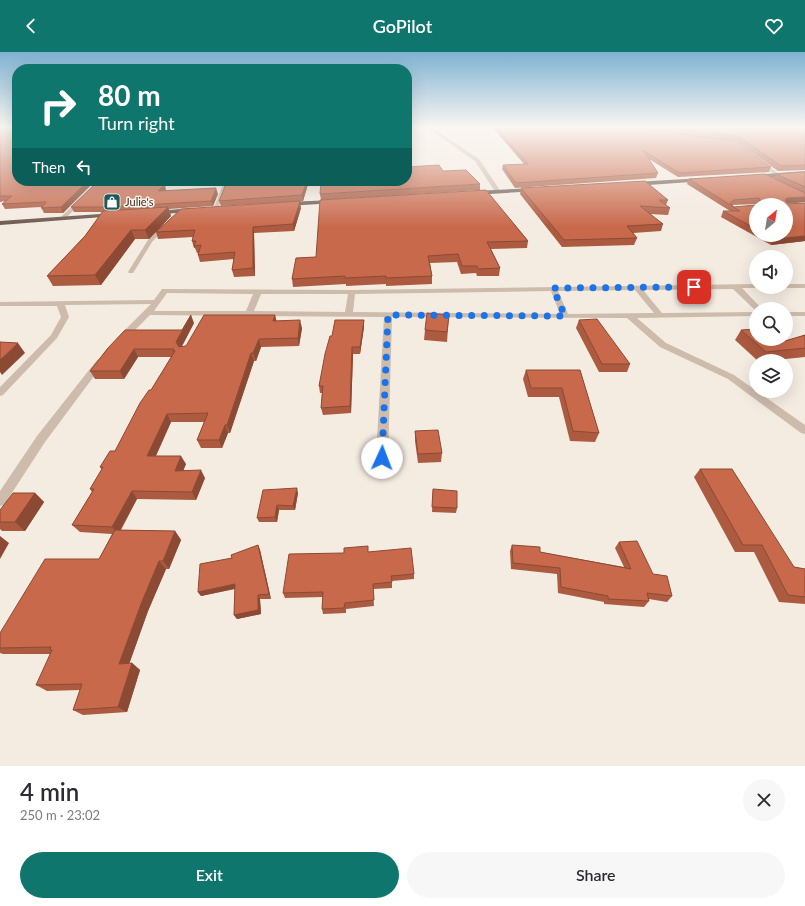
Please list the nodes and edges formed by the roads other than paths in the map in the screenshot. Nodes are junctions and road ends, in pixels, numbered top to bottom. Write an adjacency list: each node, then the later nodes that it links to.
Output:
1 (477, 160): 12 (street)
2 (758, 160): 4 (street)
3 (805, 173): 4 (highway)
4 (779, 175): 5 (highway)
5 (763, 176): 6 (highway); 8 (street)
6 (749, 177)
7 (711, 180): 9 (highway)
8 (774, 182)
9 (627, 185)
10 (224, 186): 19 (lane)
11 (544, 190): 12 (highway)
12 (498, 192): 13 (highway)
13 (466, 194)
14 (83, 198): 24 (street)
15 (342, 201): 16 (highway)
16 (281, 205)
17 (222, 208): 19 (highway)
18 (207, 209): 19 (highway)
19 (215, 209)
20 (199, 210): 21 (highway)
21 (183, 211): 22 (highway); 26 (lane)
22 (146, 213)
23 (123, 215): 24 (highway)
24 (62, 219): 25 (highway)
25 (0, 223)
26 (131, 272)
27 (749, 286): 30 (street)
28 (793, 286): 29 (street)
29 (805, 286)
30 (736, 287): 32 (street); 36 (street)
31 (553, 288): 32 (street); 34 (street); 46 (street)
32 (637, 288): 48 (street)
33 (258, 291): 34 (street); 35 (street); 40 (street)
34 (352, 292): 41 (street)
35 (156, 302): 37 (street); 39 (street)
36 (751, 302)
37 (60, 303): 38 (street); 49 (street)
38 (0, 304)
39 (148, 313): 40 (street); 52 (street)
40 (249, 313): 41 (street)
41 (349, 314): 45 (street)
42 (749, 314): 48 (street)
43 (793, 314): 44 (street)
44 (805, 314)
45 (388, 315): 46 (street); 51 (street)
46 (565, 316): 47 (street)
47 (630, 316): 48 (street); 50 (street)
48 (660, 316)
49 (0, 394)
50 (805, 430)
51 (382, 458)
52 (0, 501)

